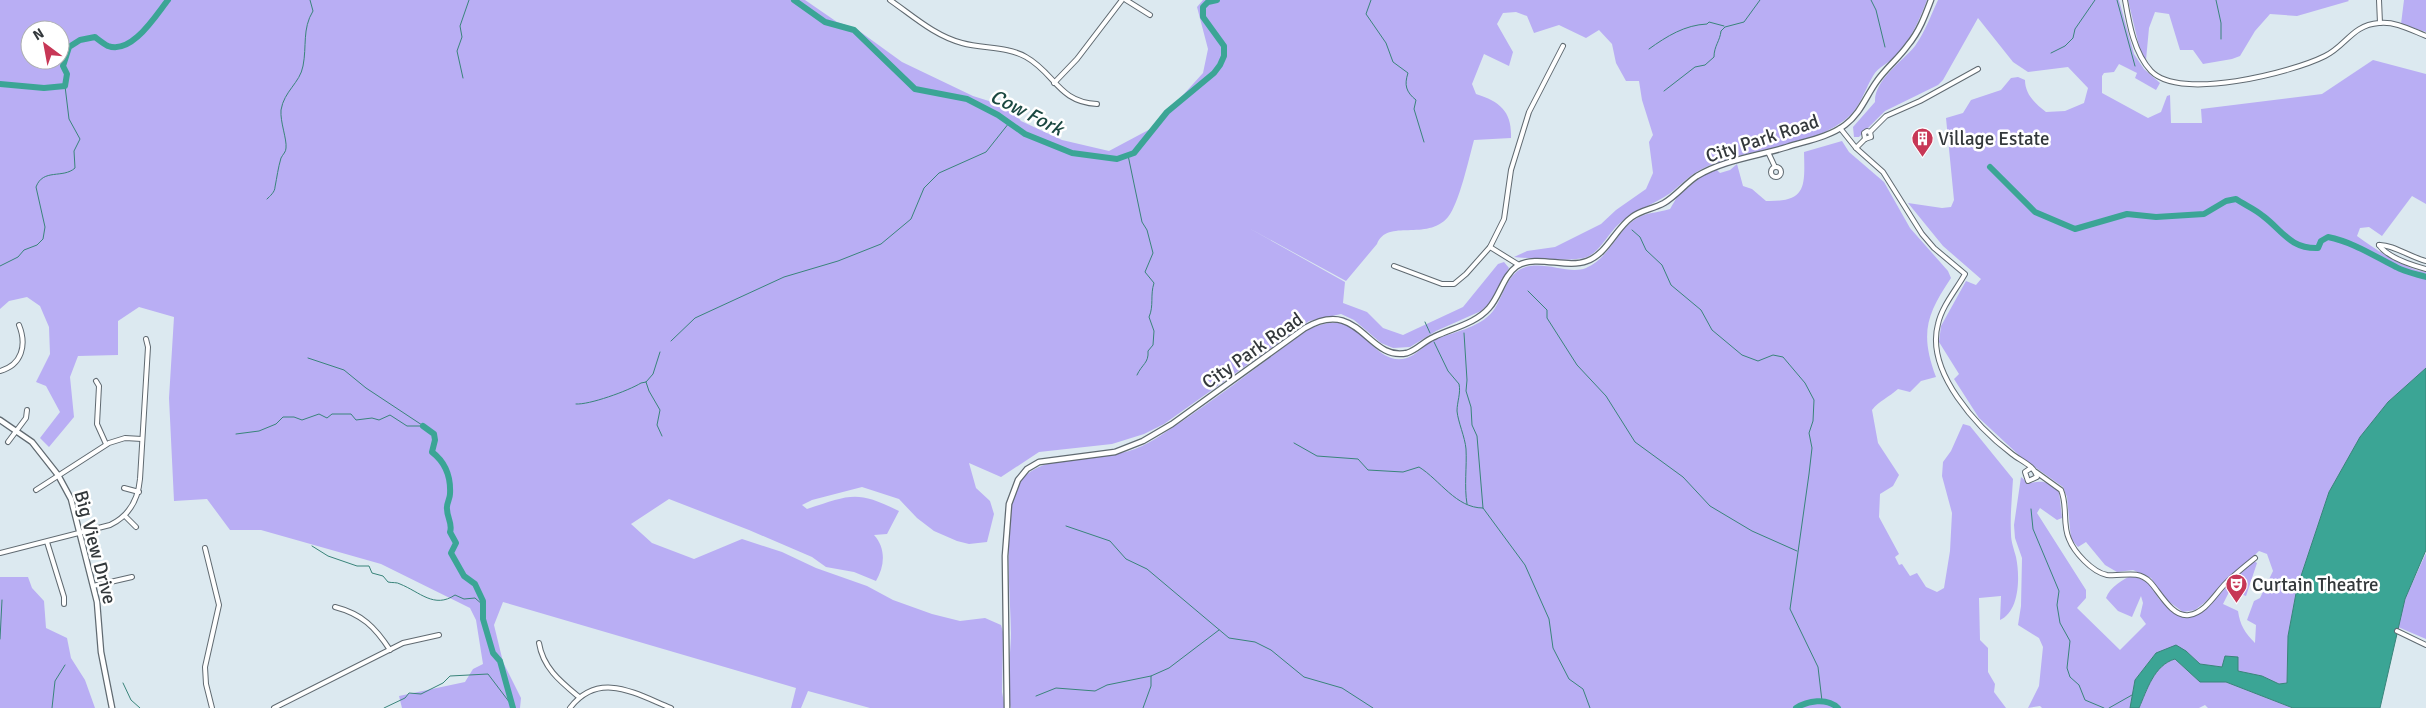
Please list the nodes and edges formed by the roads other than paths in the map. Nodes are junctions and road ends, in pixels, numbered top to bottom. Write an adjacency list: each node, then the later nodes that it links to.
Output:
1 (890, 0): 12 (street)
2 (1122, 0): 12 (street)
3 (1126, 0): 7 (street)
4 (1932, 0): 14 (street, City Park Road)
5 (2125, 0): 8 (street)
6 (2379, 0): 8 (street)
7 (1150, 15)
8 (2380, 23): 9 (street)
9 (2426, 36)
10 (1563, 46): 18 (street)
11 (1978, 69): 15 (street)
12 (1054, 83): 13 (street)
13 (1097, 104)
14 (1840, 128): 15 (street); 16 (street, City Park Road)
15 (1856, 148): 33 (street)
16 (1768, 152): 17 (street); 20 (street, City Park Road)
17 (1775, 167)
18 (1490, 247): 20 (street); 21 (street)
19 (2426, 262): 22 (street)
20 (1519, 265): 61 (street, City Park Road)
21 (1394, 266)
22 (2426, 269)
23 (19, 325): 25 (street)
24 (146, 339): 30 (street)
25 (0, 371)
26 (96, 381): 32 (street)
27 (27, 410): 29 (street)
28 (0, 420): 29 (street, Big View Drive)
29 (17, 430): 31 (street); 35 (street, Big View Drive)
30 (142, 439): 32 (street); 38 (street)
31 (8, 442)
32 (106, 444): 35 (street)
33 (2031, 468): 34 (street); 34 (street)
34 (2036, 472): 45 (street)
35 (58, 475): 37 (street); 41 (street, Big View Drive)
36 (124, 488): 38 (street)
37 (36, 490)
38 (139, 492): 39 (street)
39 (125, 516): 40 (street); 41 (street)
40 (136, 527)
41 (80, 534): 42 (street); 47 (street, Big View Drive)
42 (47, 542): 44 (street); 48 (street)
43 (205, 548): 57 (street)
44 (0, 552)
45 (2254, 558)
46 (132, 577): 47 (street)
47 (94, 586): 56 (street, Big View Drive)
48 (64, 604)
49 (335, 607): 54 (street)
50 (2397, 631): 53 (street)
51 (438, 635): 54 (street)
52 (539, 643): 55 (street)
53 (2426, 645)
54 (390, 650): 58 (street)
55 (579, 697): 59 (street); 60 (street)
56 (112, 708)
57 (212, 708)
58 (274, 708)
59 (570, 708)
60 (672, 708)
61 (1007, 708)

